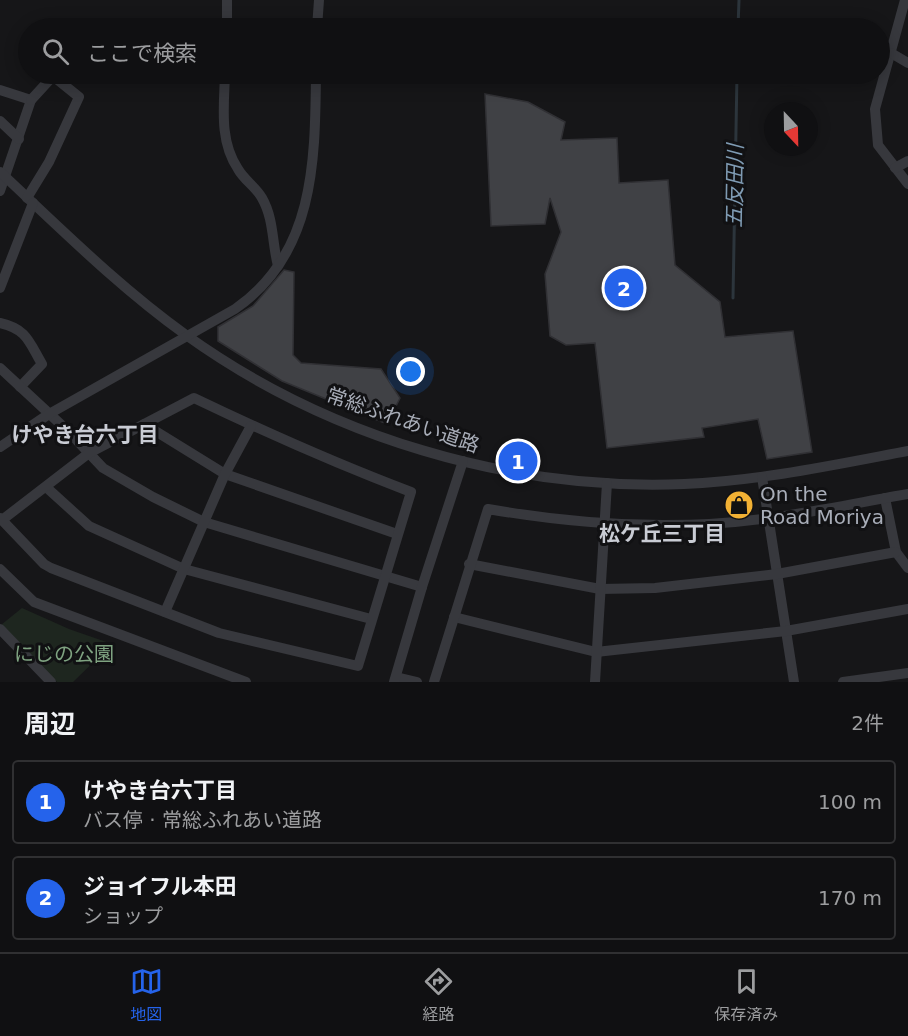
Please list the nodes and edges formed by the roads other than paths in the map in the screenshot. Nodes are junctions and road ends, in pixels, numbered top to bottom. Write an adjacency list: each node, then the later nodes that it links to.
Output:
1 (227, 0): 4 (street)
2 (319, 0): 5 (street)
3 (905, 0): 6 (street)
4 (227, 18)
5 (318, 18)
6 (891, 52): 7 (street); 8 (street)
7 (890, 56)
8 (908, 63)
9 (46, 84): 15 (street)
10 (63, 84): 23 (street)
11 (225, 84): 24 (street)
12 (316, 84): 24 (street)
13 (882, 84): 19 (street)
14 (0, 90): 15 (street)
15 (31, 100): 17 (street)
16 (0, 121): 17 (street)
17 (19, 139): 20 (street)
18 (908, 161): 19 (street)
19 (895, 168): 21 (street)
20 (2, 175): 22 (street); 23 (street, 常総ふれあい道路)
21 (908, 184)
22 (0, 190)
23 (30, 200): 25 (street); 27 (street, 常総ふれあい道路)
24 (278, 266): 27 (street)
25 (0, 288)
26 (0, 322): 29 (street)
27 (188, 336): 30 (street); 36 (street, 常総ふれあい道路)
28 (0, 368): 29 (street)
29 (20, 387): 30 (street)
30 (49, 414): 33 (street); 35 (street)
31 (144, 424): 32 (street); 35 (street); 37 (street)
32 (251, 426): 37 (street); 47 (street)
33 (0, 447)
34 (908, 451): 38 (street, 常総ふれあい道路)
35 (89, 453): 40 (street); 45 (street)
36 (463, 461): 39 (street, 常総ふれあい道路); 55 (street)
37 (225, 474): 45 (street); 47 (street)
38 (762, 477): 39 (street, 常総ふれあい道路); 43 (street)
39 (607, 483): 46 (street)
40 (46, 487): 44 (street); 52 (street)
41 (908, 494): 42 (street)
42 (885, 498): 43 (street); 48 (street)
43 (768, 518): 46 (street); 53 (street)
44 (1, 519): 58 (street)
45 (204, 522): 52 (street); 54 (street)
46 (604, 524): 49 (street); 56 (street)
47 (398, 534): 54 (street)
48 (896, 552): 50 (street); 53 (street)
49 (470, 564): 56 (street); 59 (street)
50 (908, 568)
51 (0, 569): 67 (street)
52 (184, 569): 58 (street); 60 (street)
53 (777, 574): 56 (street); 62 (street)
54 (385, 575): 55 (street); 60 (street)
55 (422, 587): 65 (street)
56 (600, 589): 63 (street)
57 (908, 609): 62 (street)
58 (165, 612): 60 (street)
59 (454, 617): 63 (street); 69 (street)
60 (371, 620)
61 (0, 629): 66 (street)
62 (786, 631): 63 (street); 71 (street)
63 (596, 652): 70 (street)
64 (908, 673): 72 (street)
65 (395, 680): 68 (street)
66 (51, 682)
67 (246, 682)
68 (417, 682)
69 (434, 682)
70 (595, 682)
71 (794, 682)
72 (843, 682)

